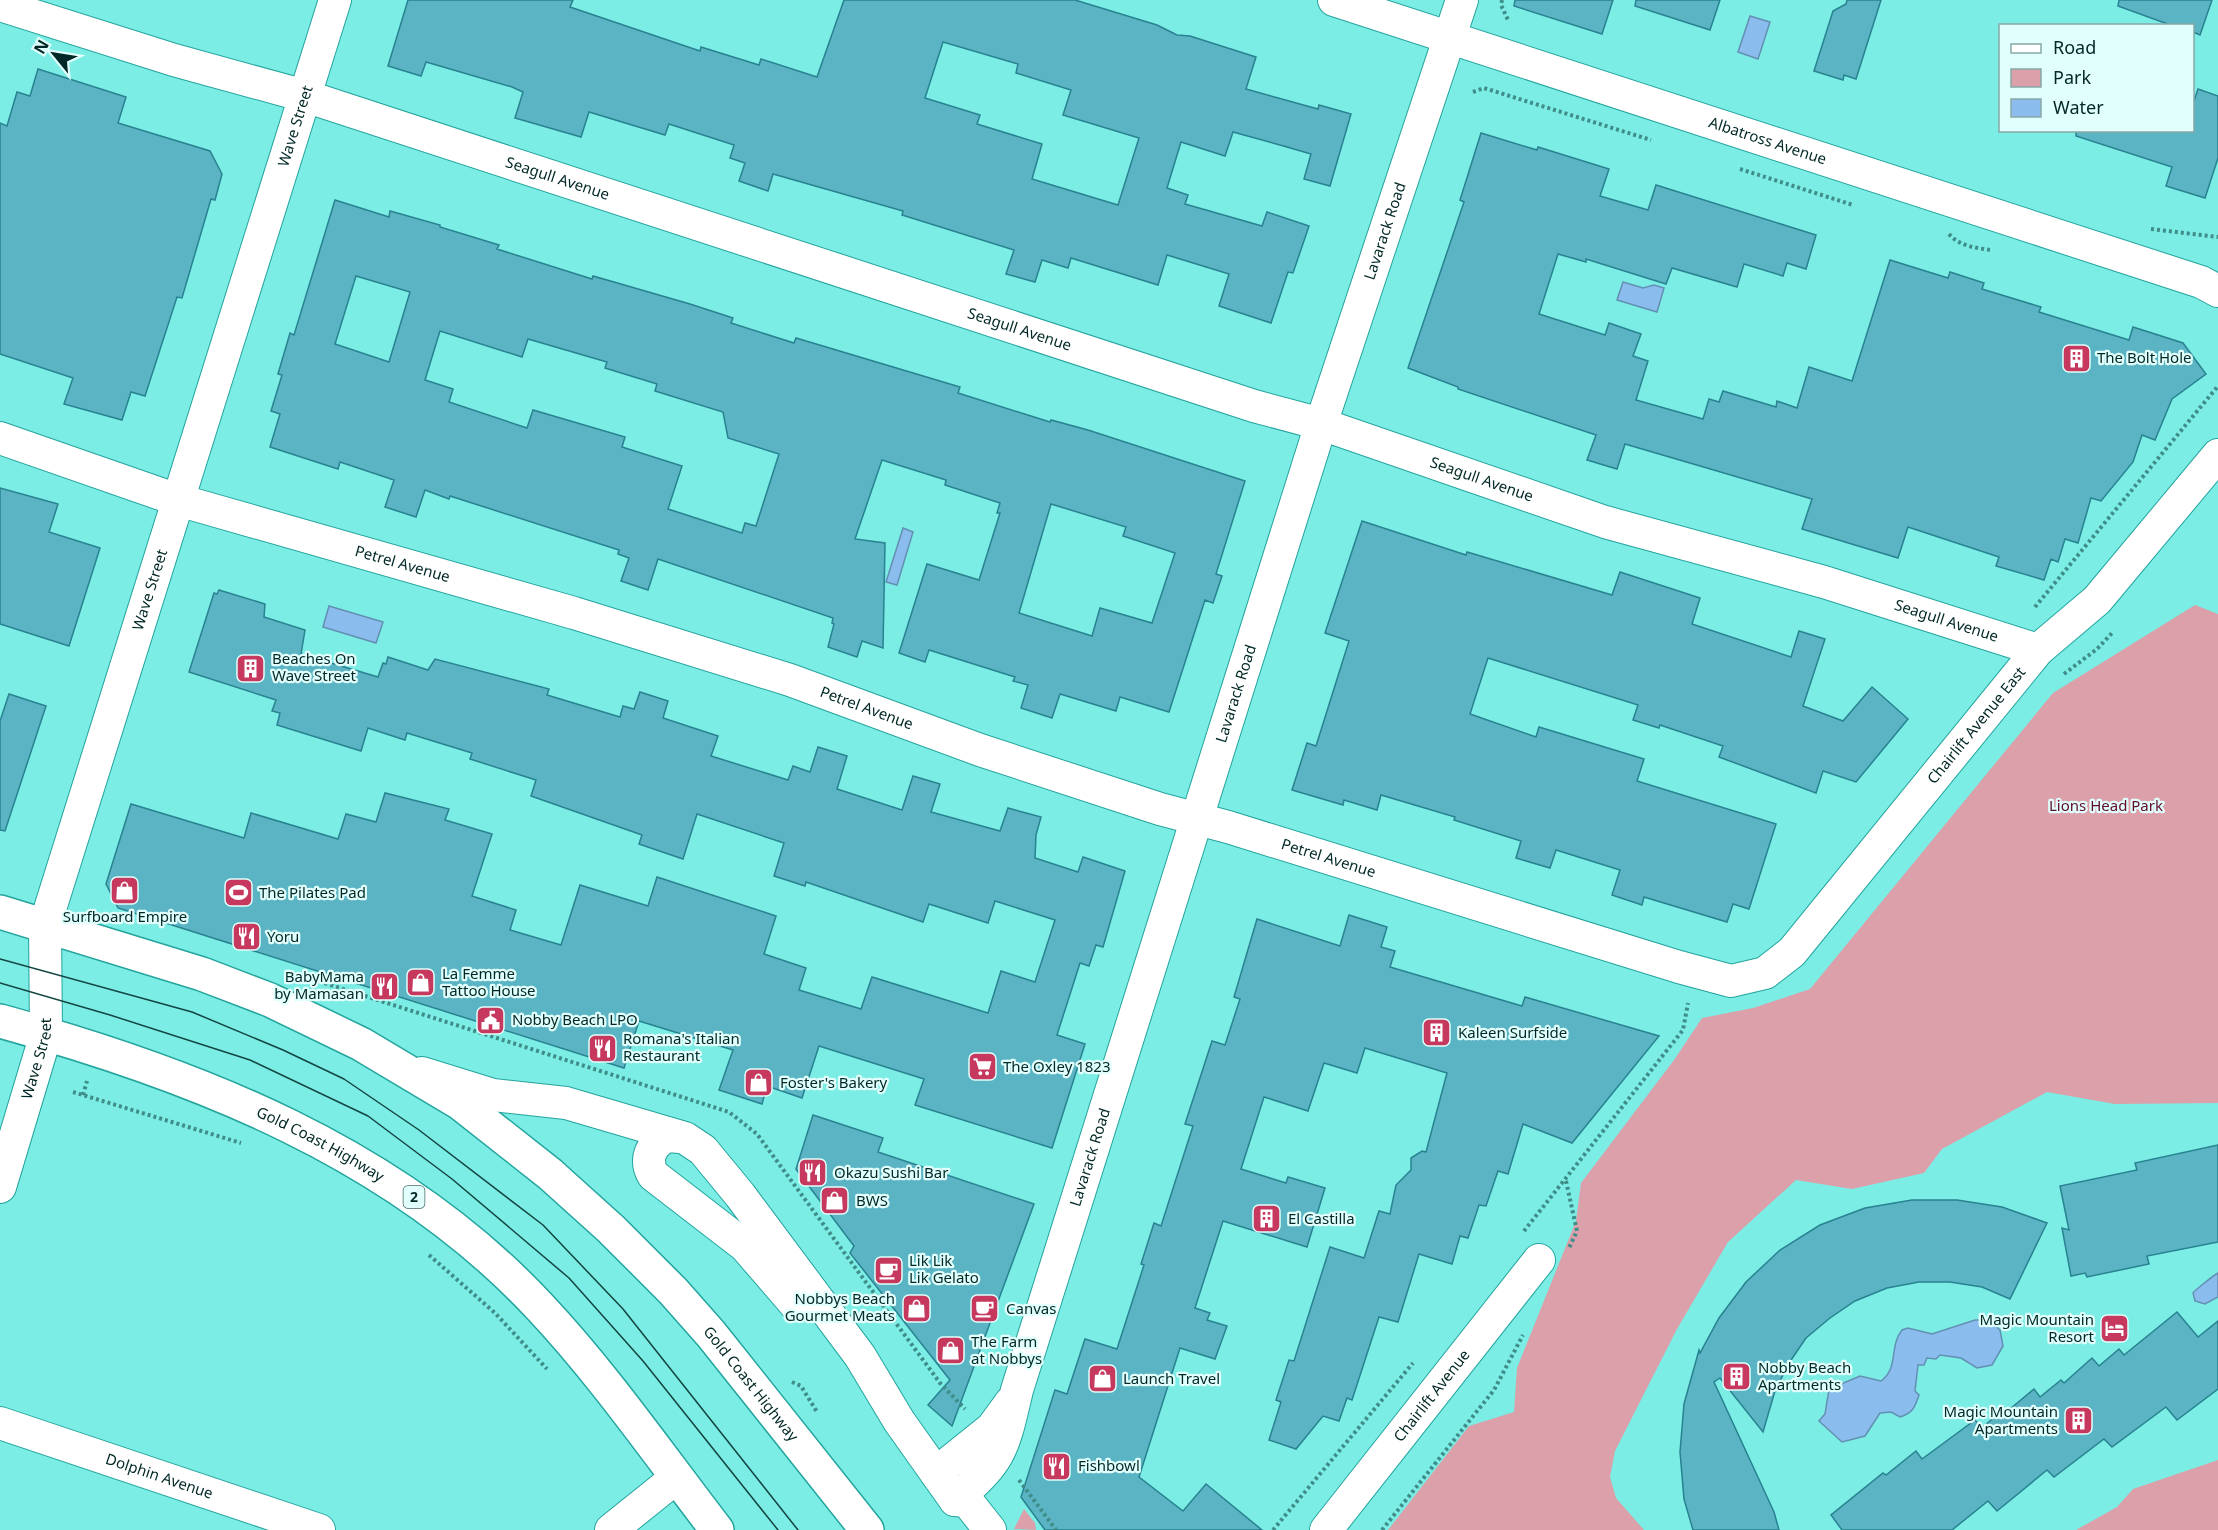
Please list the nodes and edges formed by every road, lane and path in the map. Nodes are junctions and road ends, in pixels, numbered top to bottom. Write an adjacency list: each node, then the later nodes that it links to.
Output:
1 (335, 0): 6 (street, Wave Street)
2 (1334, 0): 5 (street, Albatross Avenue)
3 (1462, 0): 5 (street, Lavarack Road)
4 (0, 5): 6 (street, Seagull Avenue)
5 (1450, 36): 7 (street, Albatross Avenue); 9 (street, Lavarack Road)
6 (304, 96): 9 (street, Seagull Avenue); 12 (street, Wave Street)
7 (2212, 286)
8 (2218, 386): 13 (path)
9 (1321, 424): 14 (street, Seagull Avenue); 15 (street, Lavarack Road)
10 (0, 438): 12 (street, Petrel Avenue)
11 (2218, 455): 14 (street, Chairlift Avenue East)
12 (178, 500): 15 (street, Petrel Avenue); 17 (street, Wave Street)
13 (2034, 609)
14 (2038, 651): 18 (street, Chairlift Avenue East)
15 (1197, 819): 18 (street, Petrel Avenue); 31 (street, Lavarack Road)
16 (0, 912): 17 (highway, Gold Coast Highway)
17 (45, 925): 20 (street, Wave Street); 21 (highway, Gold Coast Highway)
18 (1731, 981)
19 (0, 1021): 20 (highway, Gold Coast Highway / 2)
20 (46, 1034): 27 (street, Wave Street); 36 (highway, Gold Coast Highway / 2)
21 (401, 1067): 25 (street, Gold Coast Highway); 41 (highway, Gold Coast Highway)
22 (89, 1077): 24 (path)
23 (73, 1092): 24 (path)
24 (83, 1095): 26 (path)
25 (680, 1137): 32 (street, Gold Coast Highway); 32 (street, Gold Coast Highway)
26 (246, 1145)
27 (0, 1187)
28 (425, 1252): 30 (path)
29 (1539, 1260): 45 (street, Chairlift Avenue)
30 (552, 1373)
31 (1017, 1390): 35 (street, Lavarack Road); 37 (street, Lavarack Road)
32 (899, 1421): 35 (street, Gold Coast Highway)
33 (0, 1423): 38 (street, Dolphin Avenue)
34 (1012, 1470): 44 (path)
35 (936, 1473): 37 (street, Gold Coast Highway)
36 (677, 1477): 39 (street); 40 (highway, Gold Coast Highway / 2)
37 (956, 1500): 42 (street, Gold Coast Highway); 43 (street, Gold Coast Highway)
38 (319, 1530)
39 (611, 1530)
40 (717, 1530)
41 (867, 1530)
42 (966, 1530)
43 (990, 1530)
44 (1056, 1530)
45 (1326, 1530)

